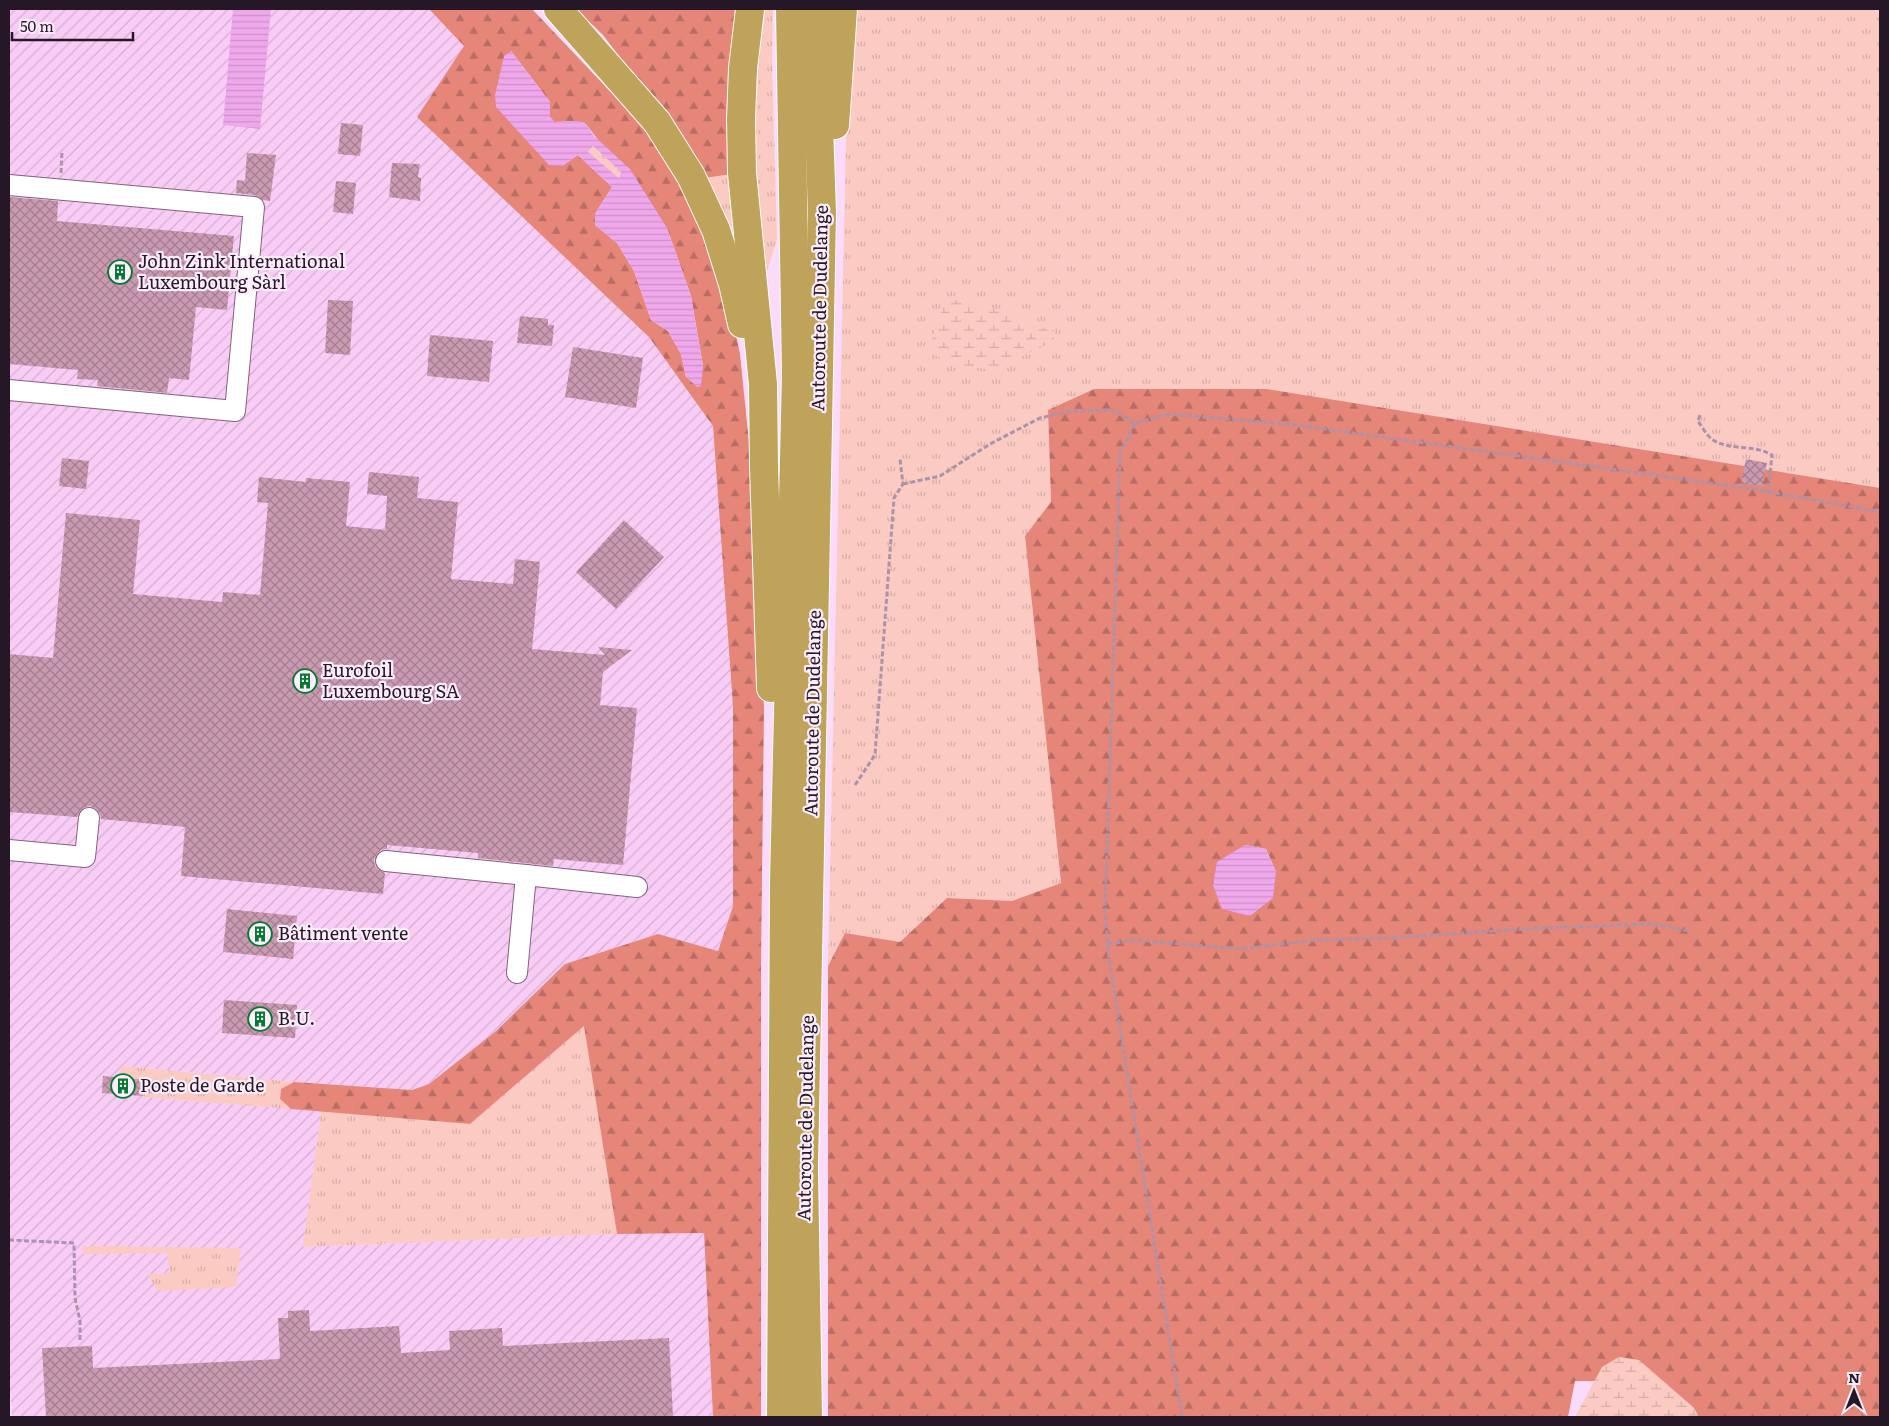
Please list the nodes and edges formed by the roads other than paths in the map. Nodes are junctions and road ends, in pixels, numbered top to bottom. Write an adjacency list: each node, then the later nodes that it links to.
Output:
1 (558, 9): 9 (highway)
2 (750, 9): 9 (highway)
3 (790, 9): 14 (highway, Autoroute de Dudelange)
4 (815, 9): 7 (highway, Autoroute de Dudelange)
5 (843, 9): 7 (highway)
6 (9, 185): 8 (lane)
7 (822, 213): 18 (highway, Autoroute de Dudelange)
8 (9, 390)
9 (764, 466): 14 (highway)
10 (89, 818): 11 (lane)
11 (9, 850)
12 (386, 861): 13 (lane)
13 (526, 875): 15 (lane); 16 (lane)
14 (784, 882): 17 (highway, Autoroute de Dudelange)
15 (637, 887)
16 (517, 973)
17 (781, 1417)
18 (808, 1417)

